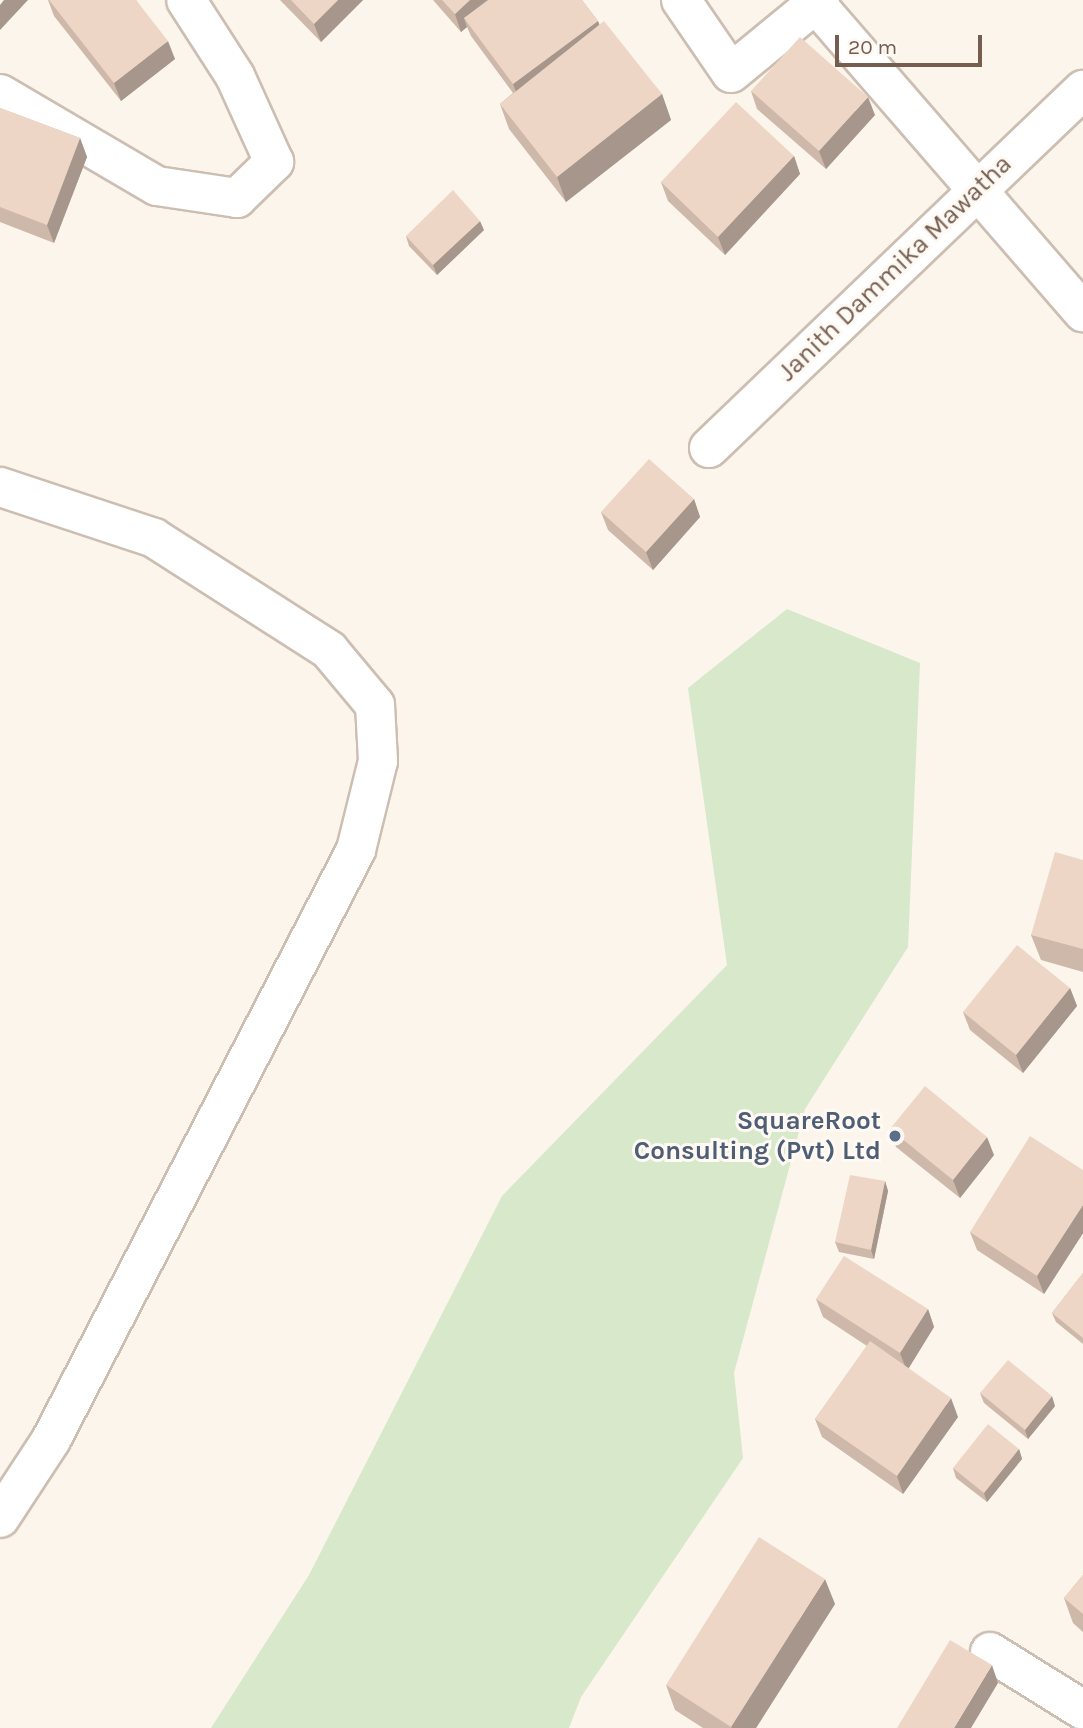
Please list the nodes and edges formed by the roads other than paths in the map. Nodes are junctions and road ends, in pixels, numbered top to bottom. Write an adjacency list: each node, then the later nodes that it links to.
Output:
1 (186, 0): 5 (street)
2 (681, 0): 3 (street)
3 (818, 2): 6 (street)
4 (1083, 90): 6 (street, Janith Dammika Mawatha)
5 (0, 94)
6 (976, 187): 7 (street); 8 (street, Janith Dammika Mawatha)
7 (1083, 312)
8 (709, 448)
9 (0, 486): 10 (street)
10 (0, 1518)
11 (990, 1652): 12 (street)
12 (1083, 1710)

